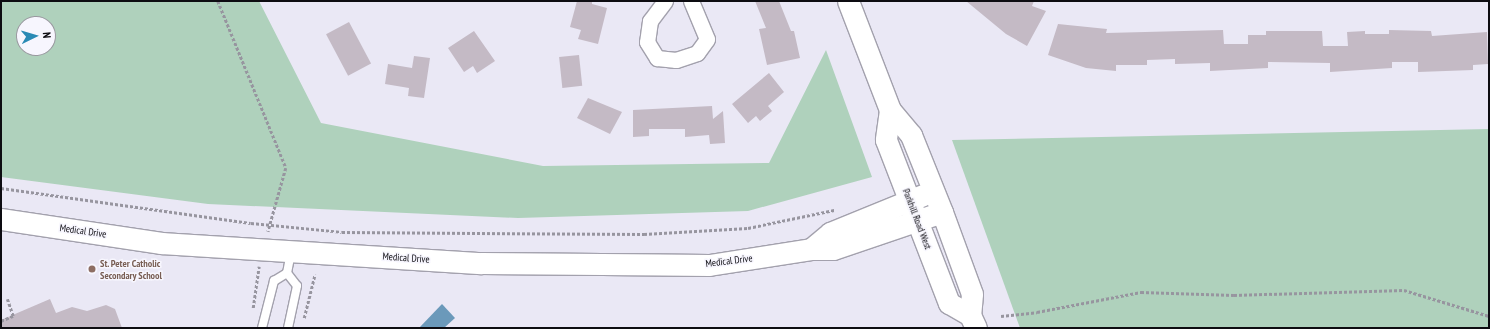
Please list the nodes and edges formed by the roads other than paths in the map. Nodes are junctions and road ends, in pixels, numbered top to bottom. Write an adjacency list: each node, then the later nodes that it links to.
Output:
1 (665, 1): 2 (street)
2 (691, 1)
3 (848, 1): 4 (main road, Parkhill Road West)
4 (890, 110): 5 (main road, Parkhill Road West); 6 (main road, Parkhill Road West)
5 (934, 191): 6 (main road); 7 (main road, Parkhill Road West)
6 (911, 200): 9 (main road, Parkhill Road West); 10 (main road)
7 (942, 212): 9 (main road, Medical Drive); 13 (main road, Parkhill Road West)
8 (1, 219): 11 (main road, Medical Drive)
9 (918, 221): 10 (main road, Medical Drive); 13 (main road, Parkhill Road West)
10 (811, 249): 11 (main road, Medical Drive)
11 (292, 251): 12 (lane)
12 (287, 273): 14 (lane); 15 (lane)
13 (973, 321)
14 (262, 328)
15 (288, 328)

